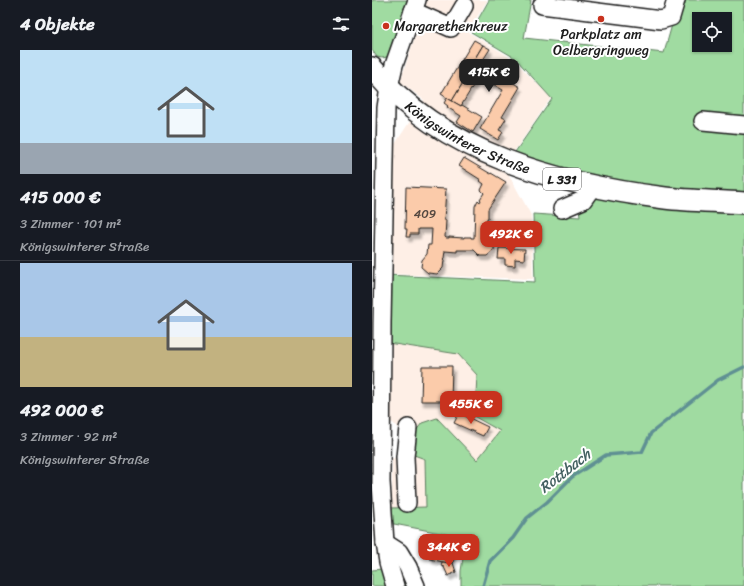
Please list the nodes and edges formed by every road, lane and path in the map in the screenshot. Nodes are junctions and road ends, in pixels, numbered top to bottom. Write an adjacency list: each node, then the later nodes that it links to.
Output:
1 (676, 0): 2 (street)
2 (542, 5)
3 (415, 6): 4 (street); 6 (street)
4 (464, 6)
5 (372, 68): 6 (main road, Königswinterer Straße / L 331)
6 (389, 87): 9 (street); 11 (main road, Königswinterer Straße / L 331)
7 (702, 121): 8 (street)
8 (744, 125)
9 (385, 128): 10 (street); 16 (street)
10 (399, 137)
11 (593, 186): 12 (main road, Königswinterer Straße / L 331); 13 (street)
12 (744, 203)
13 (562, 210)
14 (408, 428): 15 (street)
15 (407, 503)
16 (385, 543): 17 (street); 18 (street)
17 (395, 586)
18 (416, 586)

